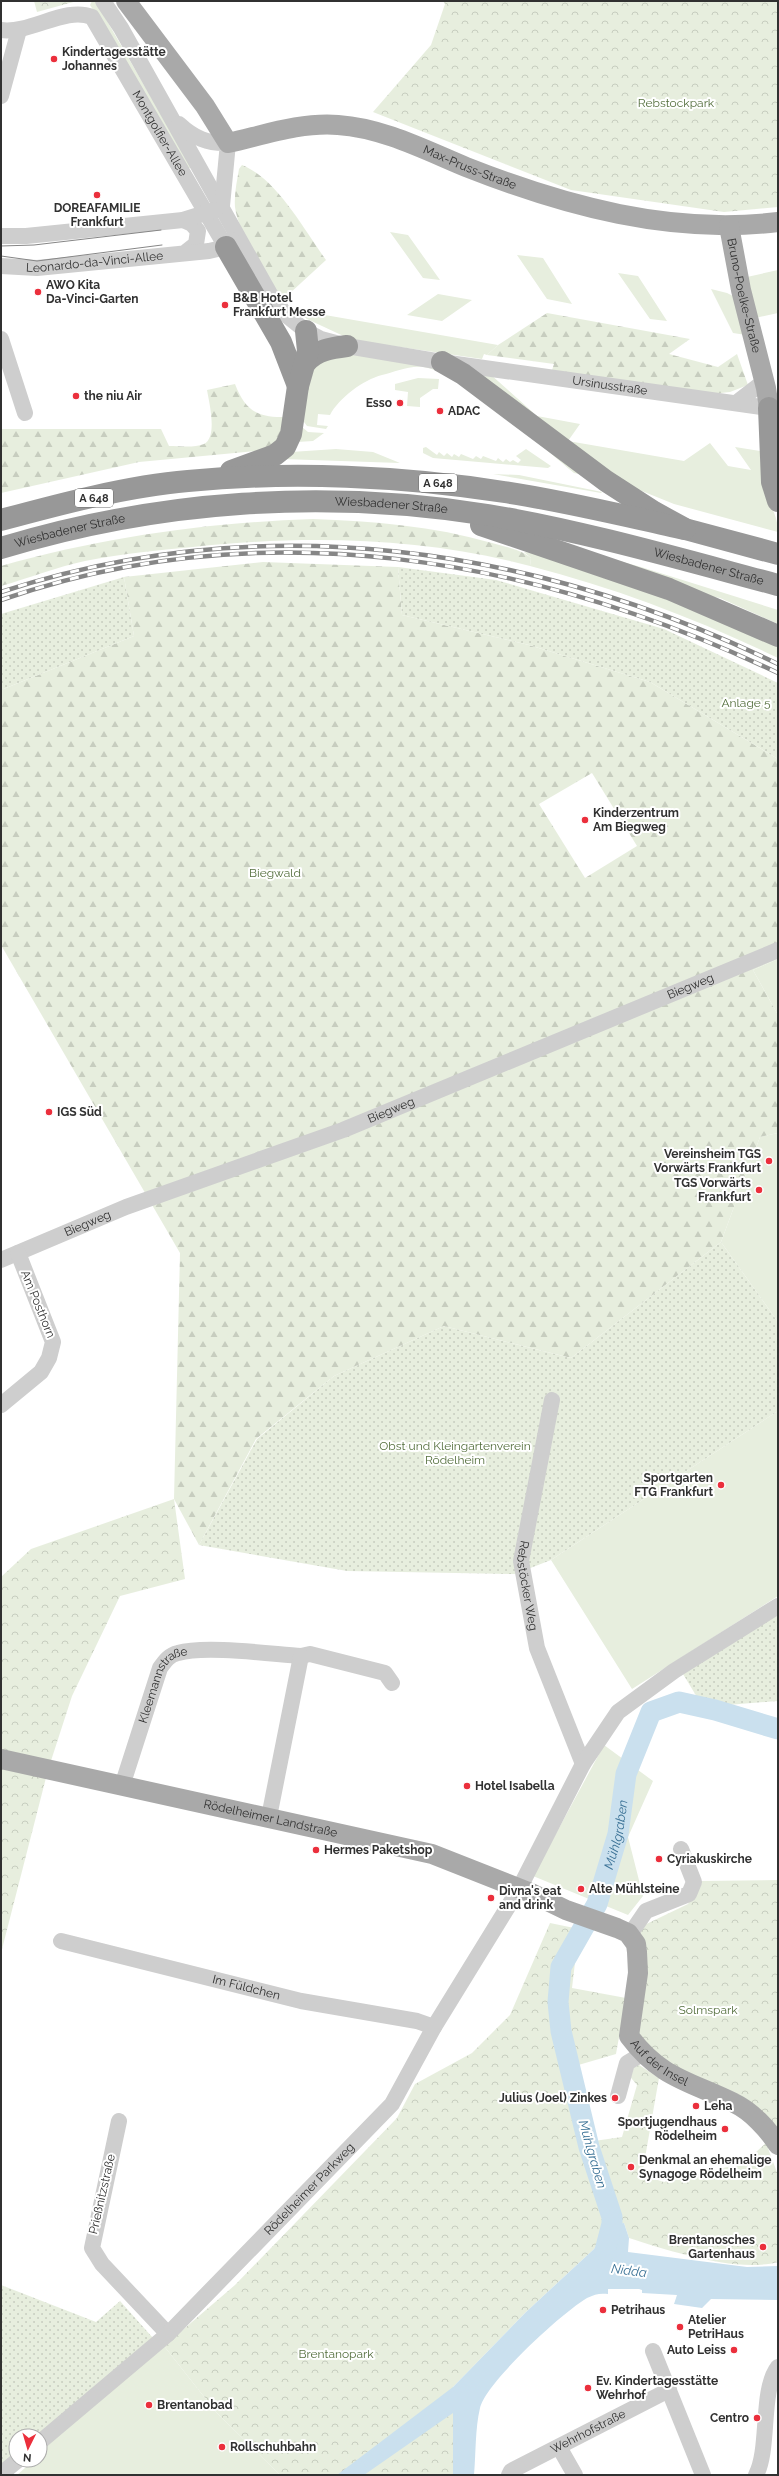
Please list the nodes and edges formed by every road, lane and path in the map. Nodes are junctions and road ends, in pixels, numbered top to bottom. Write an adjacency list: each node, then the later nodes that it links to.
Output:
1 (103, 1): 6 (street)
2 (126, 1): 7 (main road)
3 (1, 30): 4 (street, Montgolfier-Allee)
4 (19, 30): 5 (street); 9 (street, Montgolfier-Allee)
5 (1, 96)
6 (172, 116): 7 (street, Max-Pruss-Straße); 8 (street)
7 (228, 143): 8 (street); 12 (main road, Max-Pruss-Straße)
8 (222, 206): 9 (street); 14 (street)
9 (207, 214): 10 (street); 14 (street, Montgolfier-Allee)
10 (183, 220): 13 (street); 15 (street)
11 (778, 222): 12 (main road, Max-Pruss-Straße)
12 (729, 226): 23 (main road, Bruno-Poelke-Straße)
13 (1, 236)
14 (230, 239): 15 (street, Leonardo-da-Vinci-Allee); 17 (street, Ursinusstraße); 22 (highway)
15 (187, 251): 16 (street, Leonardo-da-Vinci-Allee)
16 (1, 266)
17 (306, 330): 19 (street, Ursinusstraße); 20 (highway)
18 (1, 339): 24 (street)
19 (347, 346): 20 (highway); 21 (street, Ursinusstraße)
20 (306, 362): 22 (highway)
21 (442, 362): 23 (street, Ursinusstraße); 30 (highway)
22 (298, 386): 26 (highway)
23 (759, 402): 25 (highway)
24 (25, 413)
25 (774, 457): 27 (highway)
26 (187, 481): 29 (highway, Wiesbadener Straße / A 648); 30 (highway, Wiesbadener Straße / A 648)
27 (778, 501)
28 (432, 508): 31 (highway, Wiesbadener Straße / A 648); 33 (highway, Wiesbadener Straße / A 648); 36 (highway)
29 (1, 520)
30 (685, 529): 32 (highway, A 648)
31 (1, 548)
32 (778, 554)
33 (666, 555): 34 (highway, Wiesbadener Straße / A 648); 35 (highway)
34 (778, 585)
35 (778, 601)
36 (778, 636)
37 (778, 950): 38 (street, Biegweg)
38 (18, 1253): 39 (street, Biegweg); 41 (street, Am Posthorn)
39 (1, 1260)
40 (552, 1400): 46 (street, Rebstöcker Weg)
41 (1, 1405)
42 (778, 1606): 46 (street)
43 (301, 1656): 44 (street, Kleemannstraße); 47 (street, Kleemannstraße); 48 (street)
44 (392, 1683)
45 (1, 1759): 47 (main road, Rödelheimer Landstraße)
46 (584, 1764): 50 (street)
47 (122, 1786): 48 (main road, Rödelheimer Landstraße)
48 (269, 1817): 50 (main road, Rödelheimer Landstraße)
49 (681, 1849): 51 (street)
50 (519, 1889): 51 (main road, Rödelheimer Landstraße); 53 (street, Rödelheimer Parkweg)
51 (628, 1934): 54 (main road, Auf der Insel)
52 (61, 1940): 53 (street, Im Füldchen)
53 (434, 2027): 58 (street, Rödelheimer Parkweg)
54 (642, 2054): 55 (street); 57 (main road, Auf der Insel)
55 (618, 2096)
56 (119, 2121): 58 (street, Prießnitzstraße)
57 (778, 2145)
58 (168, 2334): 62 (street, Rödelheimer Parkweg)
59 (653, 2351): 61 (street)
60 (778, 2367): 67 (street)
61 (669, 2390): 63 (street, Wehrhofstraße); 66 (street)
62 (48, 2435)
63 (559, 2447): 64 (street, Wehrhofstraße); 65 (street)
64 (509, 2475)
65 (575, 2475)
66 (703, 2475)
67 (756, 2475)

